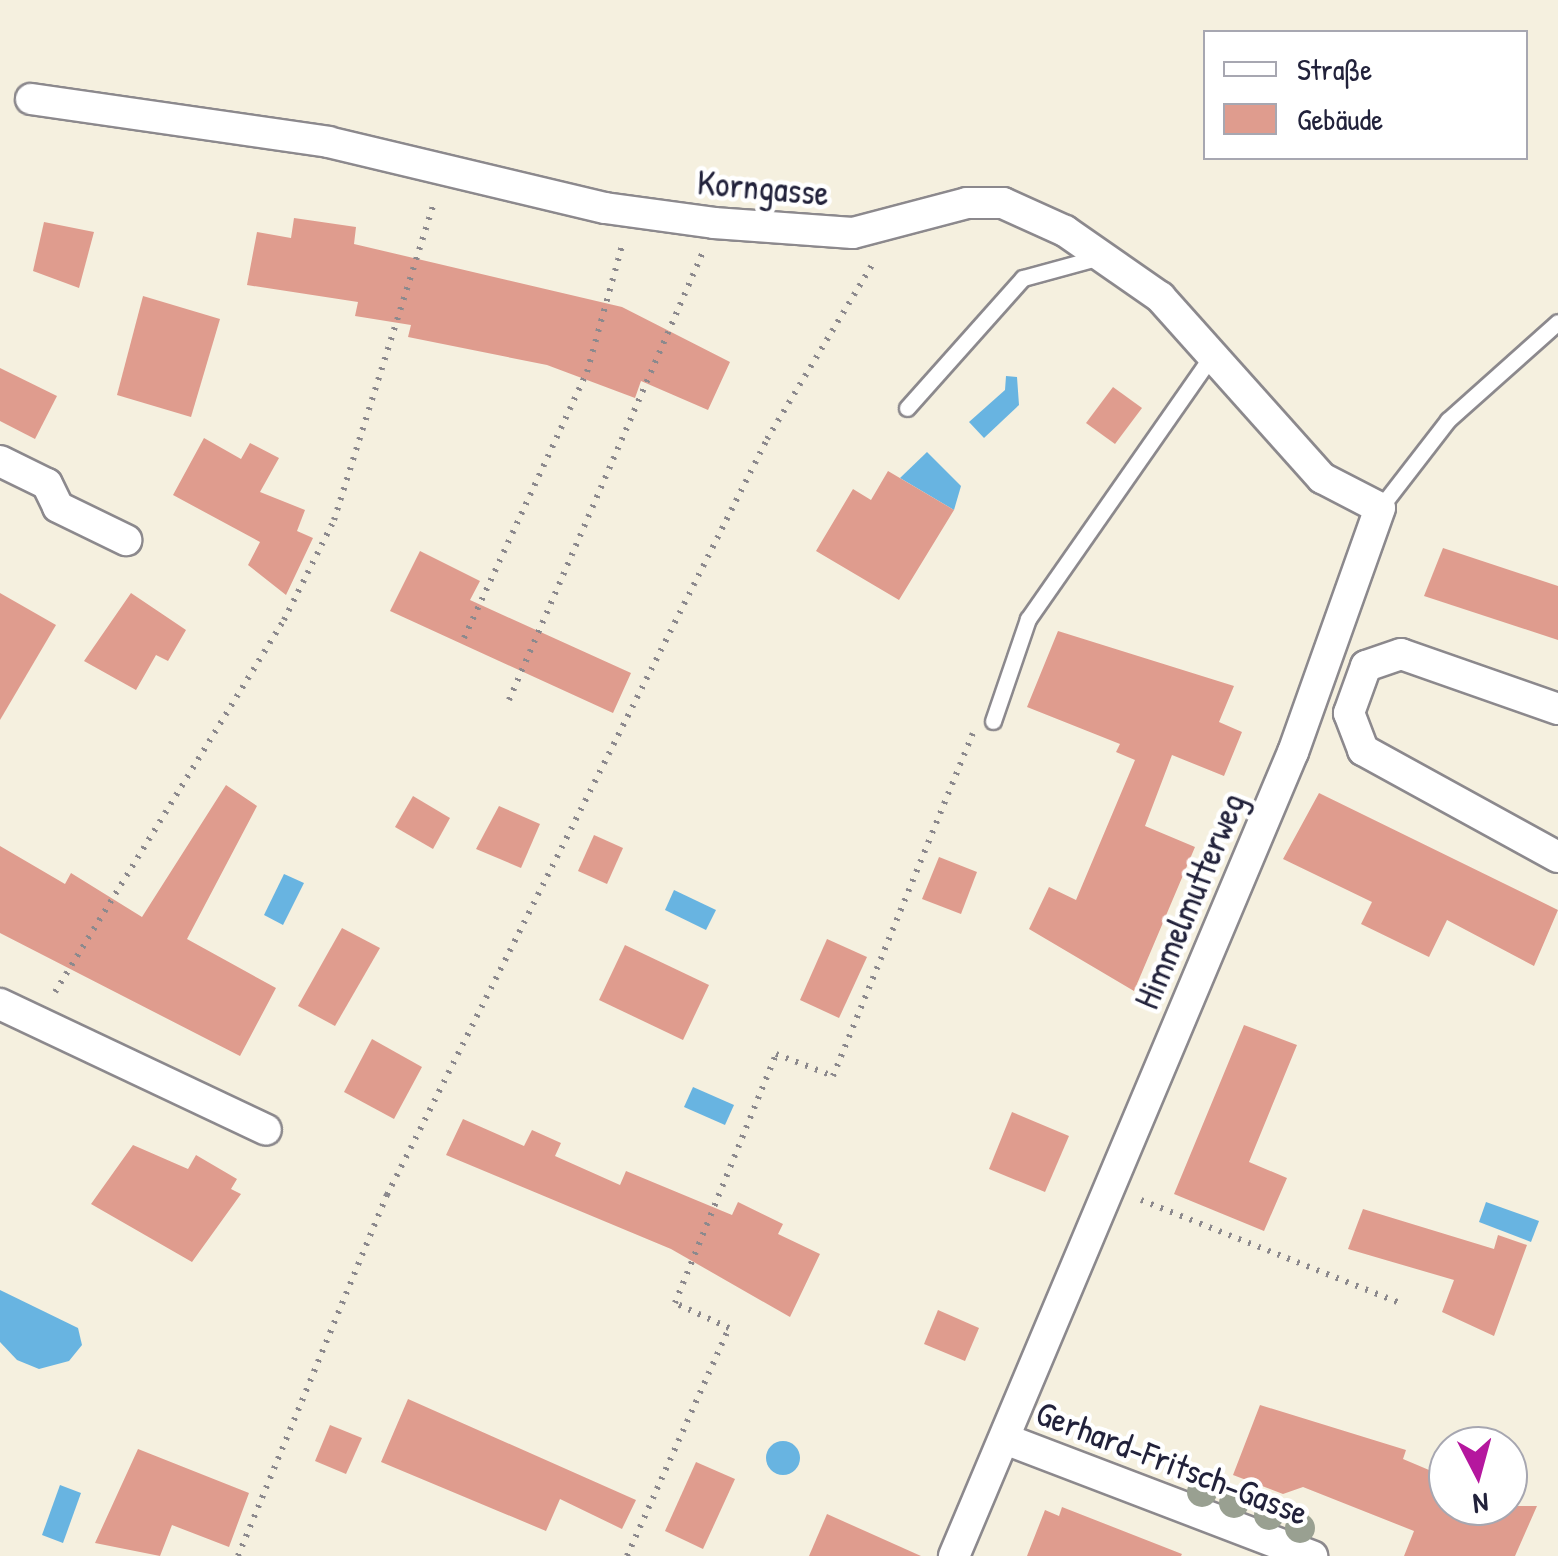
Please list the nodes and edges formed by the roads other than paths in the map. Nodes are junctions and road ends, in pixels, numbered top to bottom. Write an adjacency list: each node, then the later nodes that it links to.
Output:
1 (31, 99): 2 (street, Korngasse)
2 (1104, 256): 4 (street, Korngasse); 5 (lane)
3 (1558, 322): 7 (lane, Himmelmutterweg)
4 (1213, 354): 7 (street, Korngasse); 10 (lane)
5 (907, 408)
6 (0, 461): 8 (street)
7 (1380, 508): 14 (street, Himmelmutterweg)
8 (126, 540)
9 (1558, 709): 11 (street)
10 (993, 721)
11 (1558, 857)
12 (0, 1004): 13 (street)
13 (266, 1130)
14 (1005, 1439): 15 (street, Himmelmutterweg); 16 (street, Gerhard-Fritsch-Gasse)
15 (954, 1556)
16 (1312, 1556)

